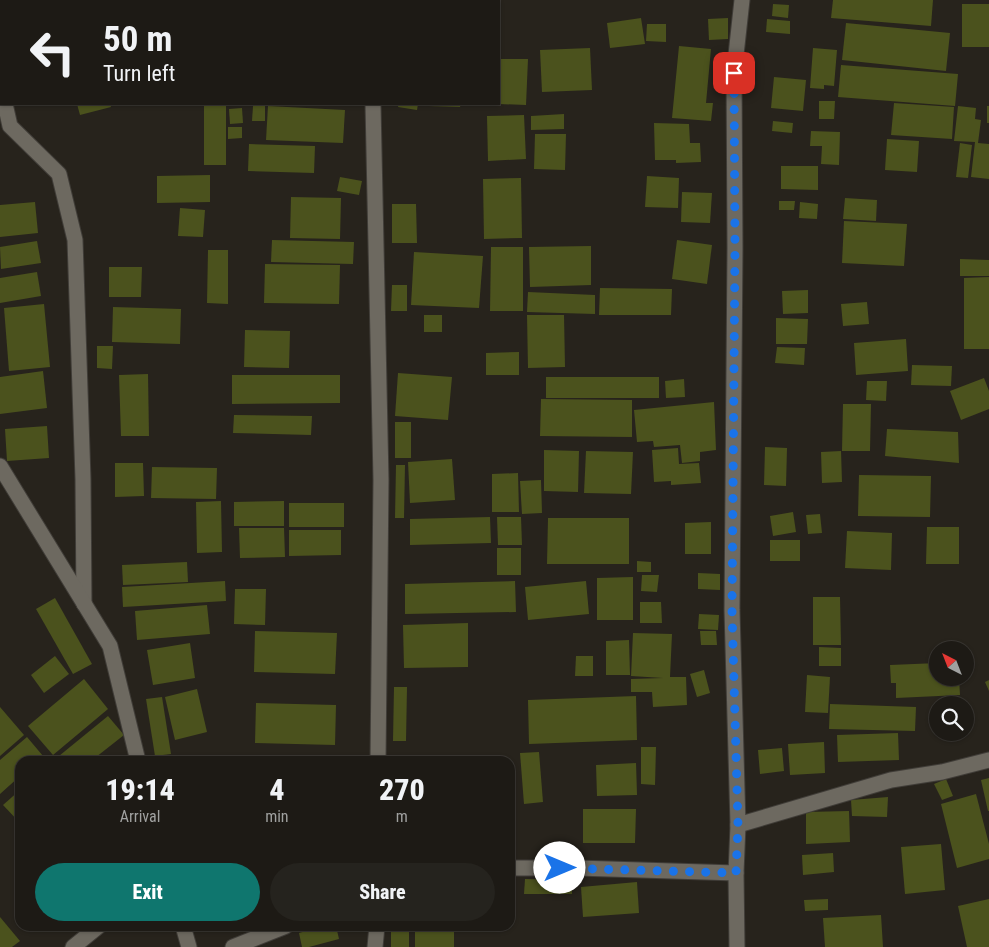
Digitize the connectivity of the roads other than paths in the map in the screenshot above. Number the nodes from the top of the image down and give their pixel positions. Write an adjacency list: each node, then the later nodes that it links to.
1 (742, 0): 9 (street)
2 (4, 105): 5 (street)
3 (373, 105): 7 (street)
4 (0, 466): 5 (street)
5 (84, 604): 6 (street)
6 (137, 756)
7 (378, 756)
8 (989, 760): 9 (street)
9 (738, 825): 11 (street)
10 (515, 868): 11 (street)
11 (736, 873): 20 (street)
12 (93, 931): 16 (street)
13 (184, 931): 17 (street)
14 (273, 931): 18 (street)
15 (377, 931): 19 (street)
16 (73, 947)
17 (189, 947)
18 (233, 947)
19 (375, 947)
20 (737, 947)

